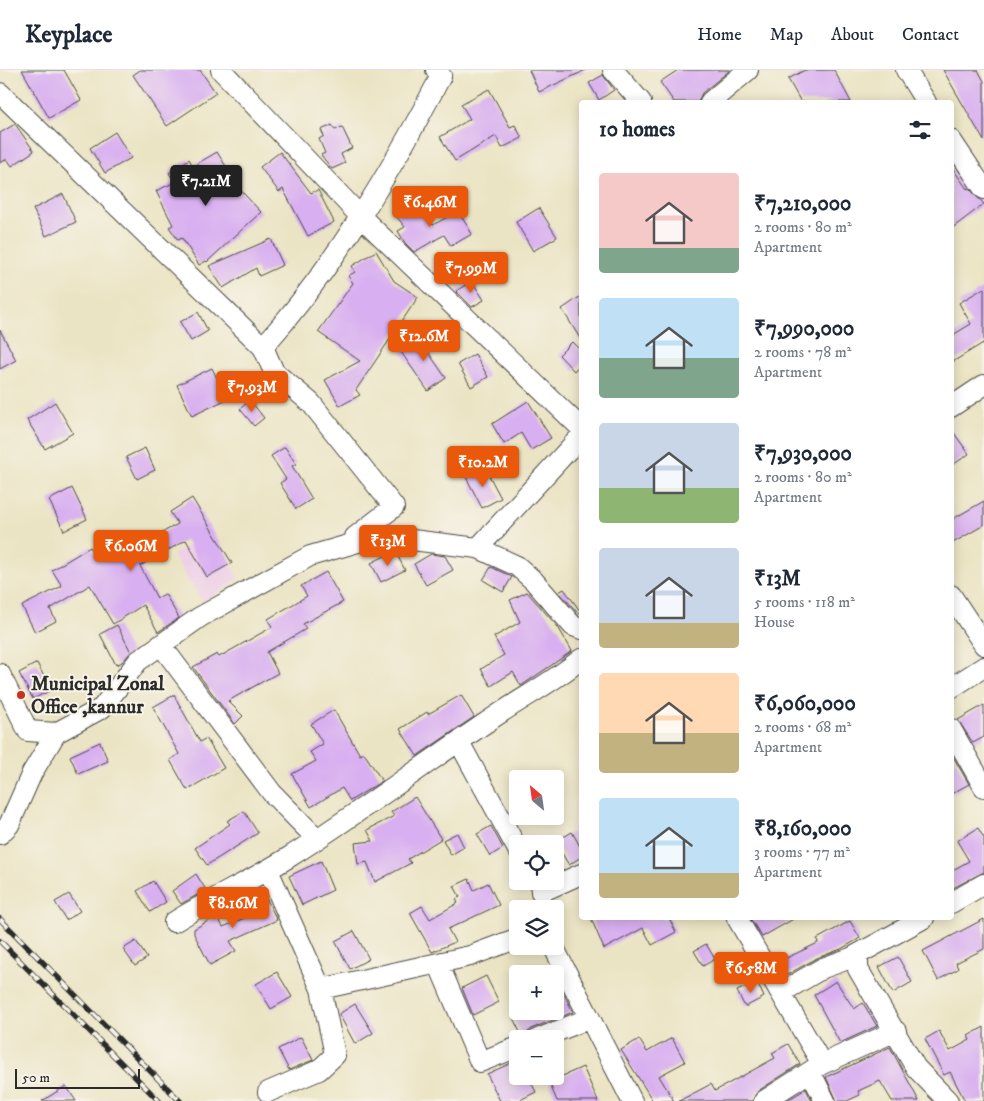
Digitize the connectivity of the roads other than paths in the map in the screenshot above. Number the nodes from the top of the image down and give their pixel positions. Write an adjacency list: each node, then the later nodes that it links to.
1 (221, 70): 12 (street)
2 (436, 70): 12 (street)
3 (613, 70): 7 (street)
4 (748, 70): 8 (street)
5 (908, 71): 9 (street)
6 (0, 93): 13 (street)
7 (639, 100)
8 (712, 100)
9 (925, 100)
10 (954, 144): 11 (street)
11 (984, 189)
12 (360, 216): 13 (street); 16 (street)
13 (263, 347): 18 (street)
14 (984, 385): 15 (street)
15 (954, 405)
16 (579, 426)
17 (579, 438): 19 (street)
18 (339, 547): 19 (street); 23 (street)
19 (478, 548): 21 (street)
20 (954, 599): 22 (street)
21 (579, 628)
22 (984, 644)
23 (161, 645): 28 (street); 34 (street)
24 (579, 661): 30 (street)
25 (984, 667): 27 (street)
26 (0, 674): 28 (street)
27 (954, 686)
28 (56, 733): 32 (street)
29 (954, 734): 31 (street)
30 (459, 742): 33 (street); 34 (street)
31 (984, 787)
32 (0, 834)
33 (510, 835)
34 (317, 839): 35 (street)
35 (268, 870): 42 (street); 47 (street)
36 (579, 875): 38 (street)
37 (984, 884): 39 (street)
38 (539, 894)
39 (954, 900)
40 (738, 920): 48 (street)
41 (920, 920): 45 (street)
42 (174, 922)
43 (509, 941): 46 (street)
44 (558, 955): 49 (street)
45 (851, 958): 48 (street); 51 (street)
46 (438, 963): 47 (street); 52 (street)
47 (322, 989): 54 (street)
48 (782, 992): 53 (street)
49 (590, 1018): 50 (street); 55 (street)
50 (560, 1030)
51 (896, 1031): 53 (street); 58 (street)
52 (509, 1051)
53 (816, 1068): 56 (street); 57 (street)
54 (268, 1092)
55 (632, 1101)
56 (764, 1101)
57 (825, 1101)
58 (948, 1101)

